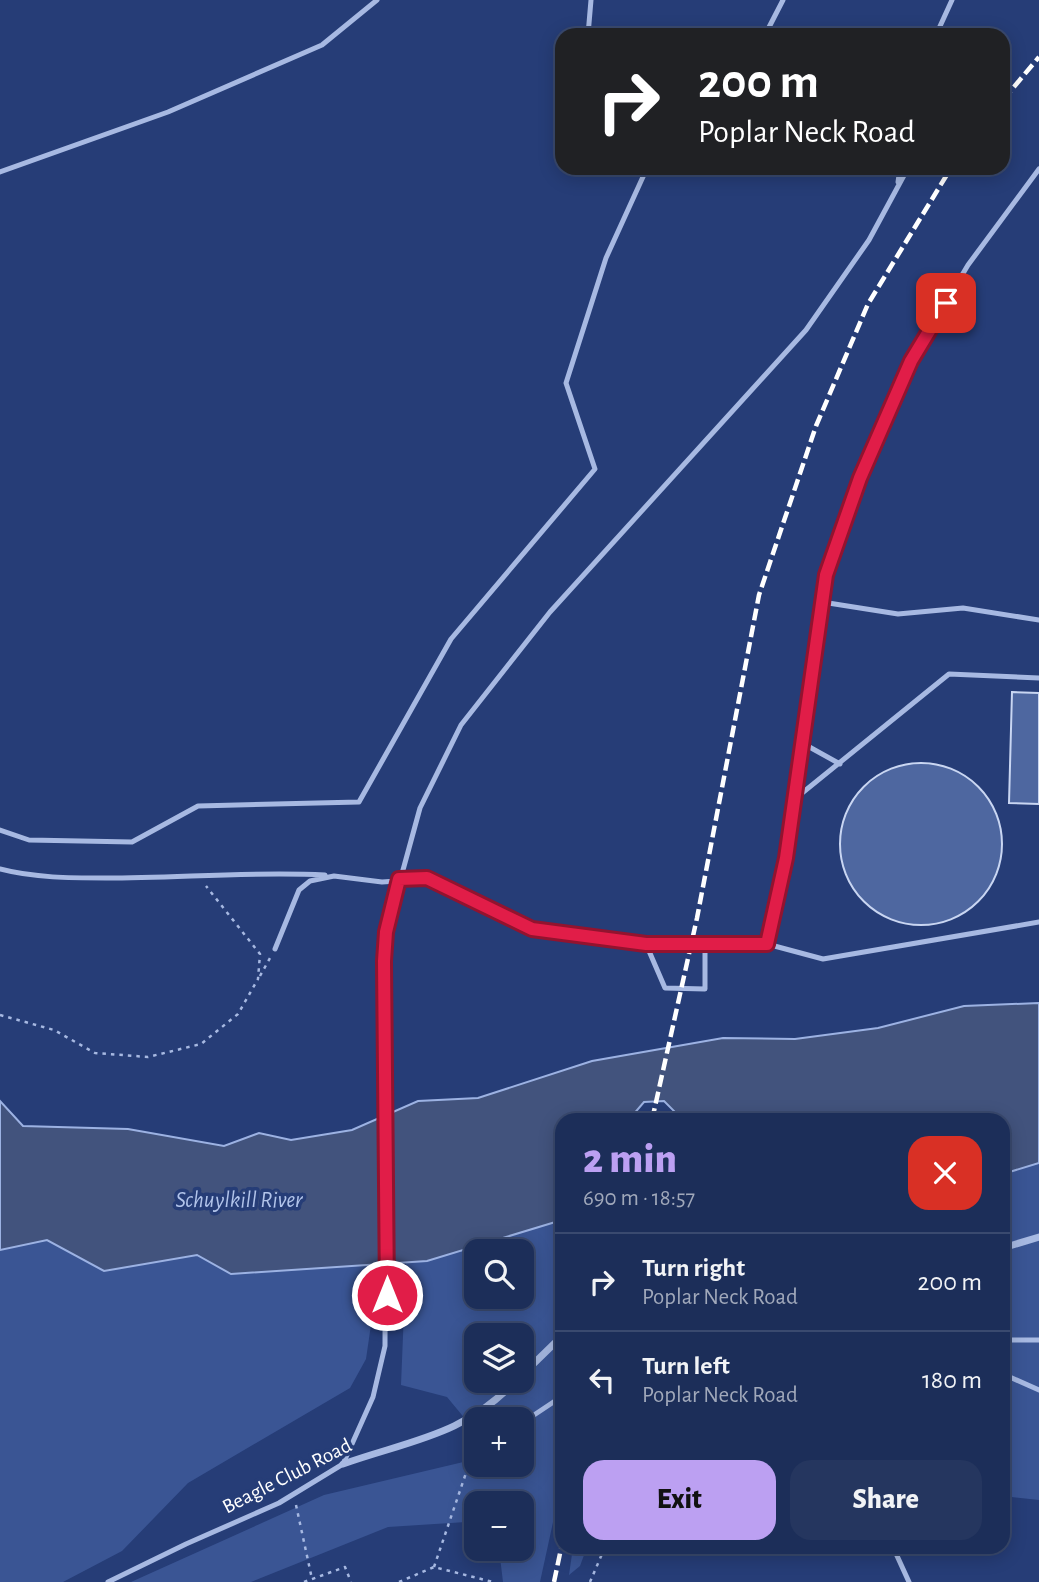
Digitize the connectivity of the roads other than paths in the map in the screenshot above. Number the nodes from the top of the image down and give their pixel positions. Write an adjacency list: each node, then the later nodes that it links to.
1 (591, 0): 5 (lane)
2 (783, 0): 6 (lane)
3 (952, 0): 7 (lane)
4 (376, 1): 9 (lane)
5 (589, 28)
6 (769, 28)
7 (939, 28)
8 (1039, 169): 14 (lane)
9 (0, 172)
10 (644, 175): 20 (lane)
11 (900, 175): 13 (lane)
12 (904, 175): 13 (lane)
13 (897, 188): 23 (lane)
14 (822, 602): 15 (lane); 17 (lane)
15 (1039, 620)
16 (1039, 678): 18 (lane)
17 (804, 744): 18 (lane); 19 (lane)
18 (840, 764): 19 (lane)
19 (796, 798): 27 (lane)
20 (0, 830)
21 (0, 869): 22 (lane)
22 (334, 876): 23 (lane); 28 (lane)
23 (399, 879): 25 (lane); 42 (lane)
24 (1039, 922): 27 (lane)
25 (646, 944): 26 (lane); 26 (lane)
26 (705, 944): 27 (lane)
27 (767, 944)
28 (275, 948)
29 (1039, 1237): 30 (street)
30 (1010, 1246)
31 (1010, 1340): 32 (lane)
32 (1039, 1340)
33 (555, 1343): 34 (street)
34 (534, 1363)
35 (1010, 1377): 36 (lane)
36 (1039, 1390)
37 (503, 1393): 39 (street, Beagle Club Road)
38 (555, 1401): 40 (lane)
39 (485, 1407)
40 (534, 1415)
41 (464, 1423): 42 (street, Beagle Club Road)
42 (343, 1464): 44 (lane, Beagle Club Road)
43 (896, 1554): 45 (lane)
44 (108, 1582)
45 (909, 1582)

